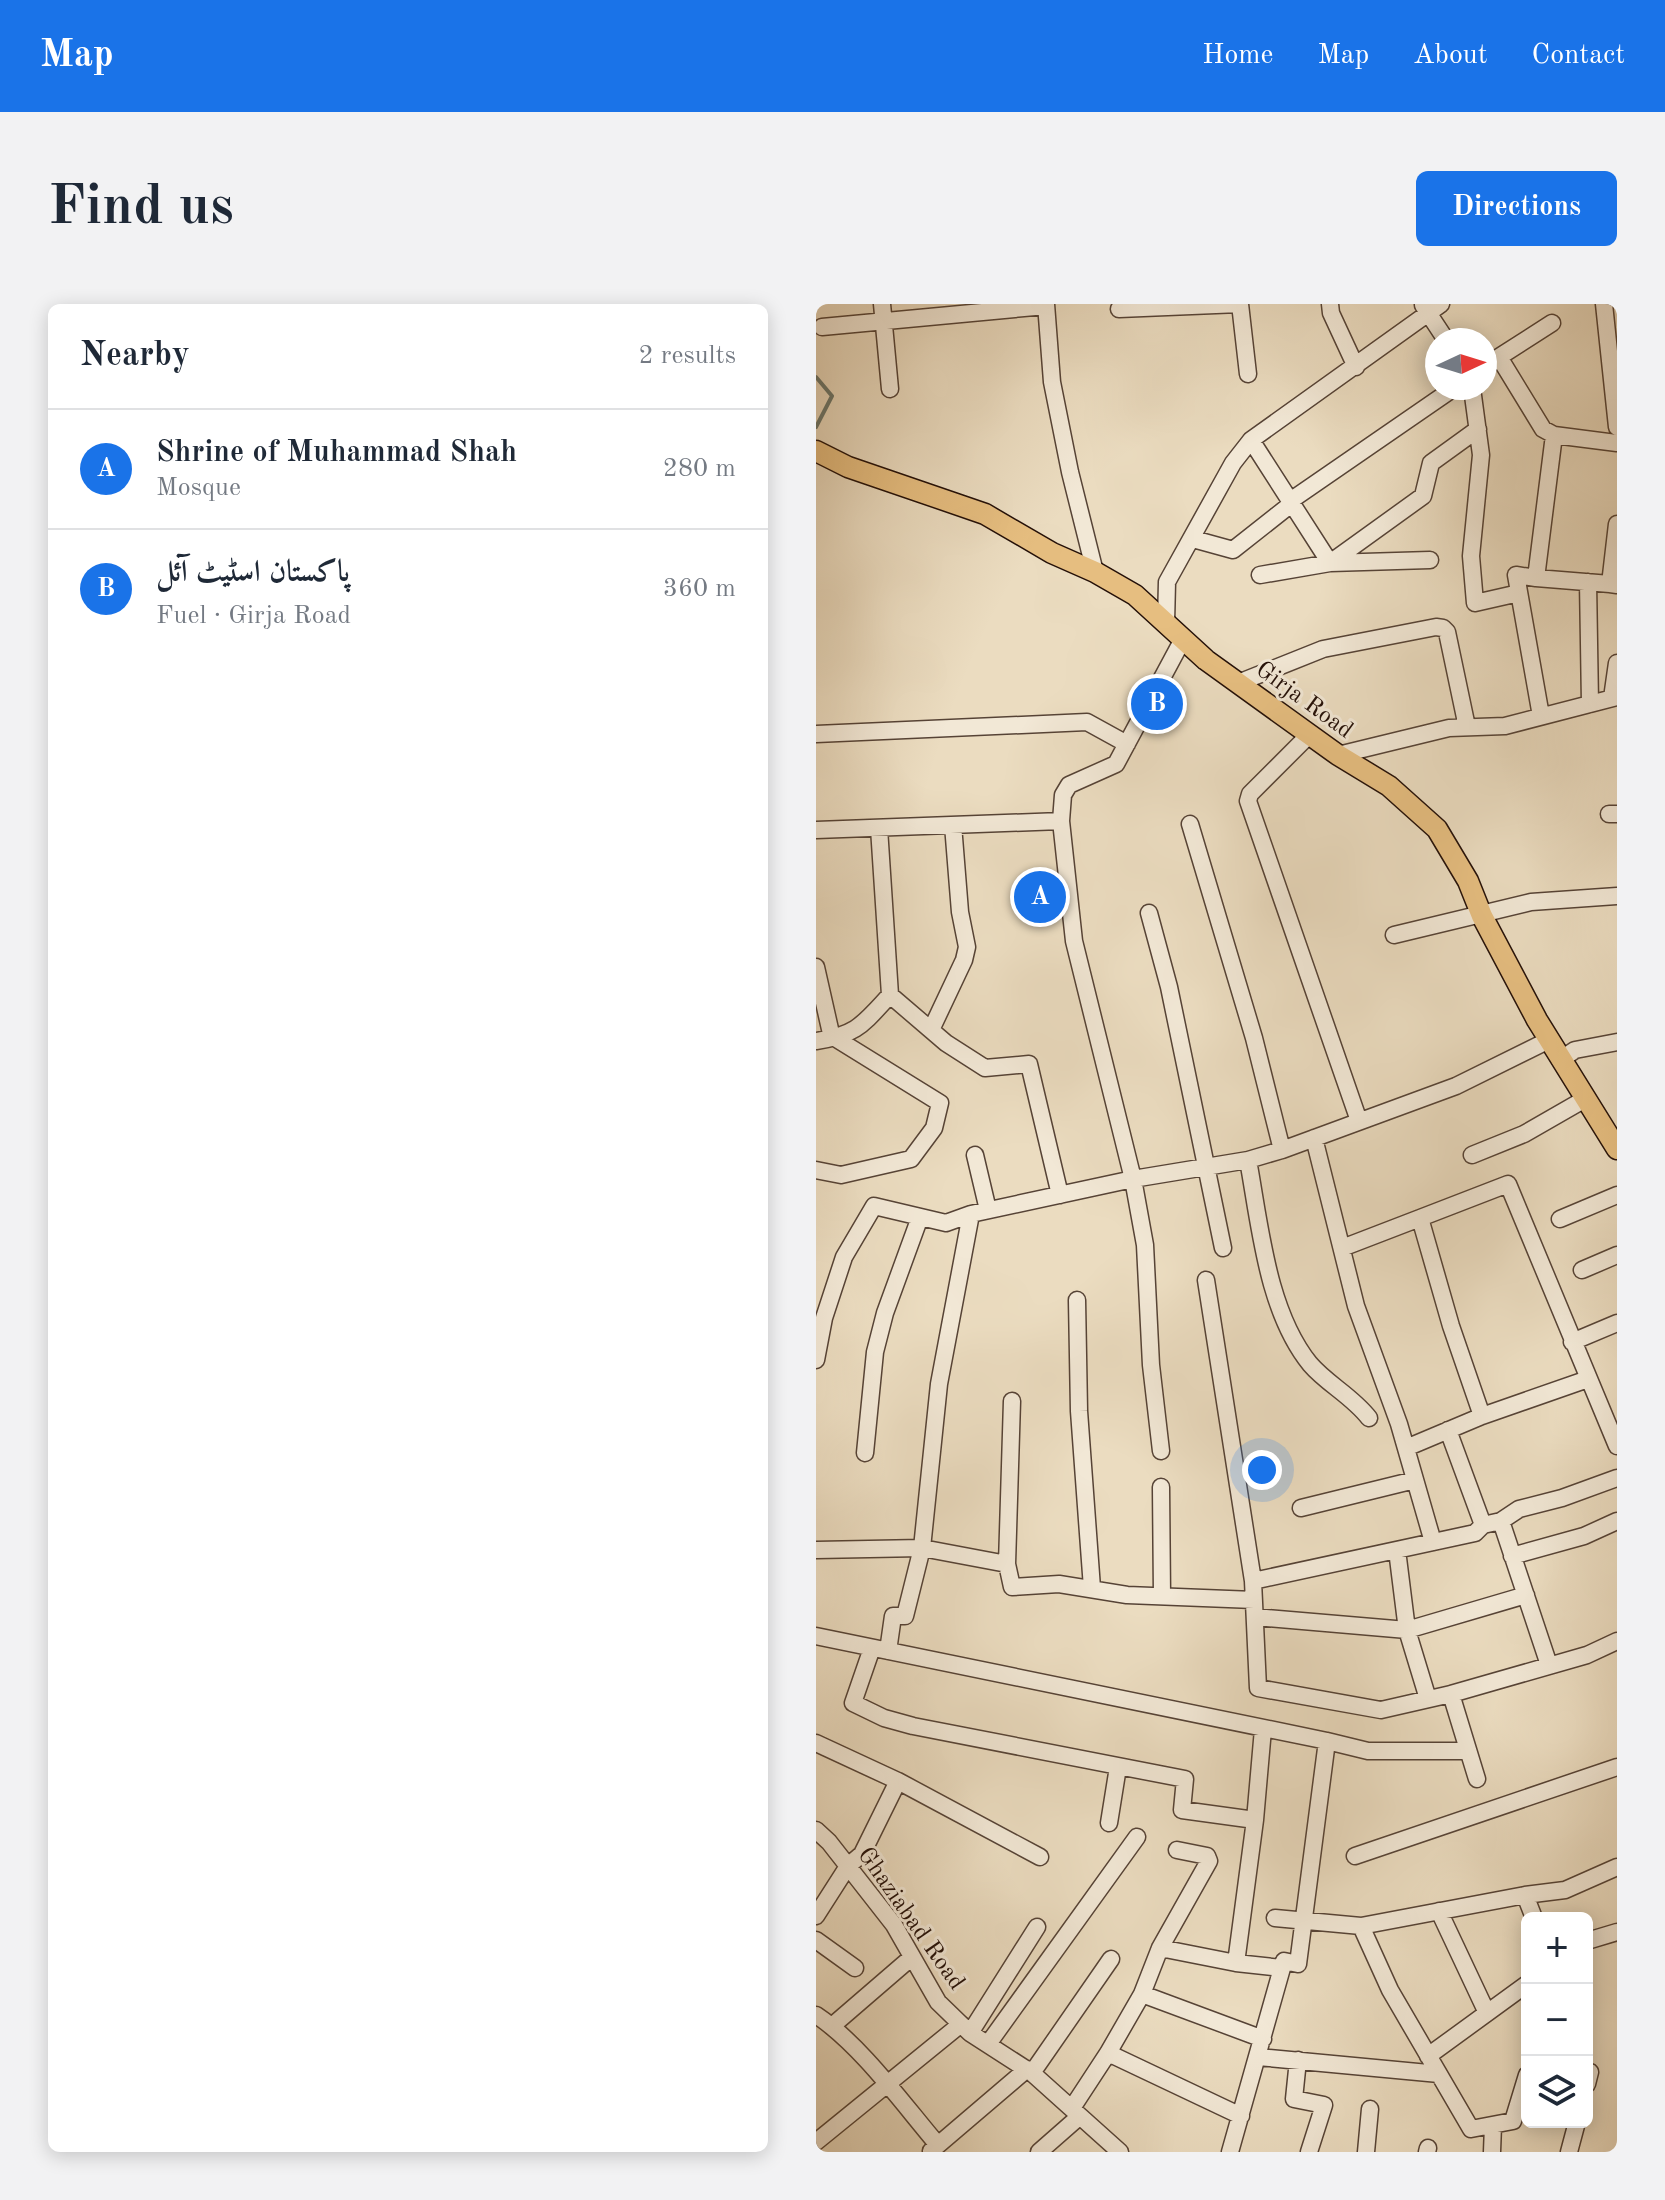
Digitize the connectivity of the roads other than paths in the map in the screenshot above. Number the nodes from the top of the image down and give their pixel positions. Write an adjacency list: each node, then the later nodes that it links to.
1 (882, 304): 8 (street)
2 (1240, 304): 7 (street); 14 (street)
3 (1330, 304): 13 (street)
4 (1604, 304): 18 (street)
5 (1046, 305): 8 (street); 29 (street)
6 (1431, 307): 11 (street); 13 (street)
7 (1119, 309)
8 (884, 322): 10 (street); 15 (street)
9 (1552, 323): 12 (street)
10 (822, 327)
11 (1441, 328)
12 (1499, 357): 20 (street)
13 (1356, 367): 21 (street)
14 (1248, 374)
15 (890, 389)
16 (1437, 400): 24 (street)
17 (1474, 400): 19 (street)
18 (1617, 427)
19 (1478, 429): 28 (street); 34 (street)
20 (1554, 435): 22 (street); 31 (street)
21 (1251, 440): 24 (street); 26 (street)
22 (1617, 443)
23 (816, 451): 29 (main road, Girja Road)
24 (1290, 501): 26 (street); 28 (street)
25 (1617, 524): 33 (street)
26 (1193, 539): 35 (street)
27 (1430, 560): 28 (street)
28 (1330, 563): 30 (street)
29 (1095, 572): 35 (main road, Girja Road)
30 (1260, 575)
31 (1536, 578): 32 (street); 34 (street)
32 (1588, 582): 33 (street); 40 (street)
33 (1614, 584)
34 (1519, 593): 41 (street)
35 (1166, 623): 36 (main road, Girja Road)
36 (1183, 639): 38 (main road, Girja Road); 45 (street)
37 (1617, 663): 39 (street)
38 (1238, 683): 42 (street); 44 (main road, Girja Road)
39 (1614, 697): 40 (street)
40 (1590, 704): 41 (street)
41 (1541, 716): 42 (street)
42 (1467, 727): 46 (street)
43 (816, 734): 45 (street)
44 (1309, 735): 46 (main road, Girja Road); 64 (street)
45 (1127, 744): 47 (street)
46 (1338, 755): 54 (main road, Girja Road)
47 (1061, 821): 49 (street); 73 (street)
48 (1190, 824): 67 (street)
49 (953, 825): 50 (street); 58 (street)
50 (879, 828): 51 (street); 57 (street)
51 (816, 830)
52 (1617, 896): 54 (street)
53 (1149, 913): 71 (street)
54 (1482, 916): 55 (street); 60 (main road, Girja Road)
55 (1394, 935)
56 (816, 967): 59 (street)
57 (890, 995): 58 (street); 59 (street)
58 (931, 1030): 74 (street)
59 (828, 1039): 72 (street)
60 (1549, 1040): 62 (main road, Girja Road); 64 (street)
61 (1617, 1042): 62 (street)
62 (1560, 1060): 63 (main road, Girja Road)
63 (1585, 1099): 66 (main road, Girja Road); 69 (street)
64 (1359, 1121): 65 (street)
65 (1314, 1138): 67 (street); 82 (street)
66 (1617, 1149)
67 (1282, 1150): 70 (street)
68 (975, 1155): 76 (street)
69 (1472, 1155)
70 (1248, 1160): 71 (street); 93 (street)
71 (1208, 1168): 73 (street); 81 (street)
72 (816, 1170)
73 (1133, 1179): 74 (street); 97 (street)
74 (1060, 1195): 76 (street)
75 (1617, 1195): 80 (street)
76 (988, 1210): 77 (street)
77 (971, 1214): 78 (street); 107 (street)
78 (920, 1217): 89 (street); 98 (street)
79 (1420, 1218): 82 (street); 88 (street); 92 (street)
80 (1560, 1219)
81 (1223, 1248)
82 (1342, 1248): 96 (street)
83 (1617, 1255): 84 (street)
84 (1582, 1270)
85 (1206, 1280): 112 (street)
86 (1077, 1300): 113 (street)
87 (1617, 1323): 88 (street)
88 (1572, 1342): 90 (street)
89 (816, 1360)
90 (1588, 1379): 92 (street); 95 (street)
91 (1012, 1401): 111 (street)
92 (1482, 1416): 94 (street)
93 (1369, 1418)
94 (1448, 1430): 96 (street); 105 (street)
95 (1617, 1446)
96 (1406, 1448): 100 (street)
97 (1161, 1451)
98 (865, 1453)
99 (1617, 1478): 103 (street)
100 (1415, 1480): 102 (street); 106 (street)
101 (1161, 1487): 115 (street)
102 (1301, 1508)
103 (1501, 1521): 105 (street); 110 (street)
104 (1617, 1521): 110 (street)
105 (1483, 1525): 106 (street)
106 (1433, 1542): 109 (street)
107 (922, 1548): 108 (street); 111 (street); 120 (street)
108 (816, 1550)
109 (1397, 1550): 112 (street); 117 (street)
110 (1512, 1556): 114 (street)
111 (1007, 1564): 113 (street)
112 (1253, 1581): 116 (street)
113 (1092, 1588): 115 (street)
114 (1526, 1595): 117 (street); 121 (street)
115 (1162, 1596): 116 (street)
116 (1254, 1608): 117 (street); 123 (street)
117 (1407, 1630): 123 (street)
118 (816, 1636): 120 (street)
119 (1617, 1641): 121 (street)
120 (880, 1650): 124 (street); 128 (street)
121 (1549, 1665): 122 (street)
122 (1451, 1694): 123 (street); 127 (street)
123 (1428, 1699)
124 (1263, 1729): 125 (street); 132 (street)
125 (1327, 1741): 127 (street); 146 (street)
126 (816, 1743): 131 (street)
127 (1468, 1751): 130 (street)
128 (1118, 1767): 132 (street); 133 (street)
129 (1617, 1767): 137 (street)
130 (1477, 1779)
131 (898, 1781): 138 (street); 139 (street)
132 (1255, 1820): 155 (street)
133 (1109, 1823)
134 (816, 1830): 139 (street, Ghaziabad Road)
135 (1137, 1837): 165 (street)
136 (1177, 1850): 152 (street)
137 (1355, 1856)
138 (1040, 1857)
139 (848, 1866): 144 (street); 153 (street, Ghaziabad Road)
140 (1617, 1867): 141 (street)
141 (1525, 1895): 142 (street); 143 (street)
142 (1439, 1911): 147 (street); 160 (street)
143 (1532, 1912)
144 (816, 1916)
145 (1275, 1918): 146 (street)
146 (1304, 1922): 147 (street); 157 (street)
147 (1361, 1926): 167 (street)
148 (1037, 1927): 163 (street)
149 (1617, 1932): 150 (street)
150 (1593, 1939)
151 (816, 1940): 156 (street)
152 (1160, 1948): 155 (street); 159 (street)
153 (912, 1957): 162 (street); 163 (street, Ghaziabad Road)
154 (1111, 1959): 170 (street)
155 (1236, 1963): 157 (street)
156 (855, 1968)
157 (1282, 1968): 164 (street)
158 (1521, 1988): 160 (street)
159 (1142, 1994): 164 (street); 166 (street)
160 (1487, 2013): 167 (street)
161 (816, 2015): 162 (street)
162 (832, 2026): 172 (street)
163 (965, 2028): 165 (street, Ghaziabad Road); 172 (street)
164 (1263, 2039): 168 (street)
165 (988, 2044): 170 (street, Ghaziabad Road)
166 (1108, 2053): 175 (street); 176 (street)
167 (1428, 2056): 171 (street)
168 (1258, 2057): 169 (street); 176 (street)
169 (1298, 2060): 171 (street); 184 (street)
170 (1030, 2071): 175 (street, Ghaziabad Road); 180 (street)
171 (1439, 2074): 177 (street)
172 (887, 2084): 179 (street); 180 (street)
173 (1521, 2095): 177 (street)
174 (1370, 2109): 185 (street)
175 (1076, 2112): 181 (street, Ghaziabad Road); 182 (street)
176 (1241, 2116): 183 (street)
177 (1493, 2125): 186 (street)
178 (1575, 2128): 187 (street)
179 (819, 2132)
180 (934, 2149)
181 (1113, 2150)
182 (1039, 2152)
183 (1230, 2152)
184 (1309, 2152)
185 (1366, 2152)
186 (1492, 2152)
187 (1569, 2152)

